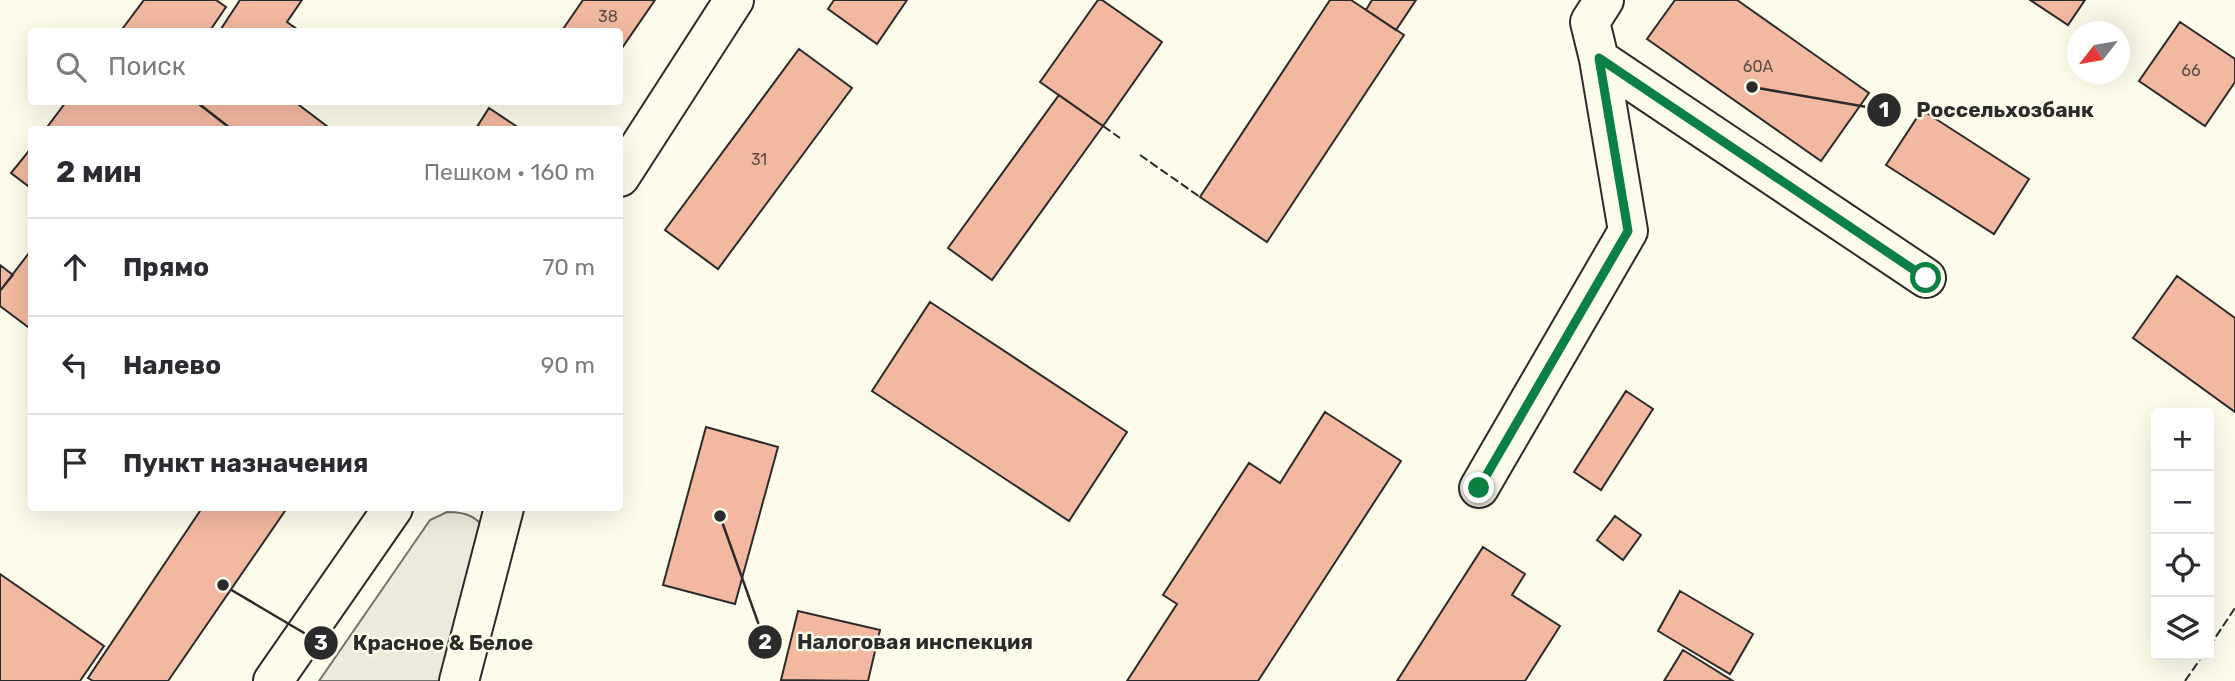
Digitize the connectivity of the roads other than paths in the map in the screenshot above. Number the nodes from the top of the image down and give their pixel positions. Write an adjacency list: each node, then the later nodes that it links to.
1 (734, 0): 4 (street)
2 (1604, 0): 3 (street)
3 (1599, 58): 5 (street); 6 (street)
4 (623, 172)
5 (1926, 278)
6 (1479, 488)
7 (391, 511): 9 (street)
8 (504, 511): 10 (street)
9 (273, 681)
10 (459, 681)

